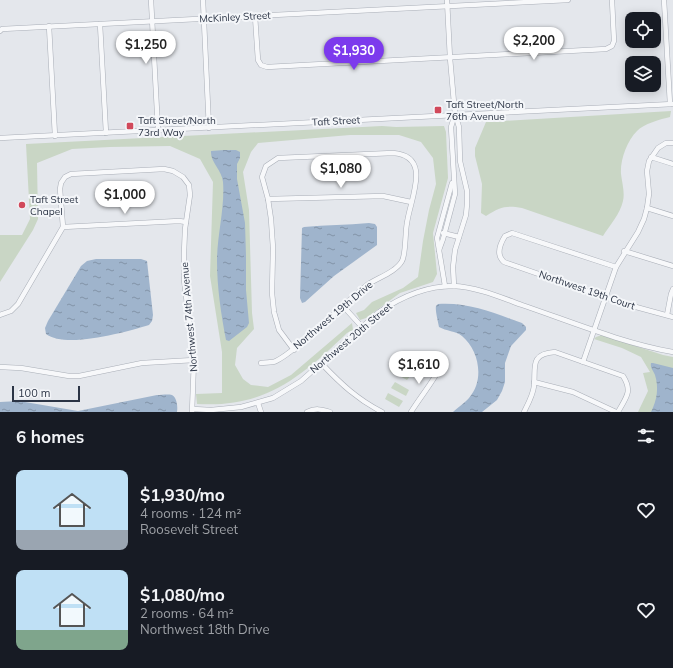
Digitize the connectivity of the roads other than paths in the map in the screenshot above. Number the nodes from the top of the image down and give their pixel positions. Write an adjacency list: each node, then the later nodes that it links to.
1 (151, 0): 10 (street)
2 (203, 0): 9 (street)
3 (447, 0): 7 (street)
4 (568, 0): 7 (street, McKinley Street)
5 (612, 0): 14 (street)
6 (664, 0): 15 (street)
7 (447, 7): 8 (street, McKinley Street); 14 (street)
8 (255, 16): 9 (street, McKinley Street); 14 (street)
9 (204, 18): 10 (street, McKinley Street); 17 (street)
10 (152, 21): 11 (street, McKinley Street); 18 (street)
11 (100, 24): 12 (street, McKinley Street); 19 (street)
12 (49, 26): 13 (street, McKinley Street); 20 (street)
13 (0, 31)
14 (450, 58): 16 (street)
15 (671, 104): 16 (street, Taft Street)
16 (455, 114): 17 (street, Taft Street); 25 (street); 34 (street)
17 (209, 128): 18 (street, Taft Street)
18 (158, 130): 19 (street, Taft Street)
19 (106, 133): 20 (street, Taft Street)
20 (55, 136): 21 (street, Taft Street)
21 (0, 138)
22 (673, 143): 23 (street)
23 (651, 157): 24 (street); 28 (street)
24 (673, 164)
25 (453, 180): 32 (street); 33 (street)
26 (268, 200): 27 (street); 27 (street); 49 (street)
27 (411, 202): 43 (street, Northwest 19th Drive)
28 (648, 208): 29 (street); 36 (street)
29 (673, 216)
30 (186, 222): 31 (street); 31 (street, Northwest 74th Avenue); 51 (street, Northwest 74th Avenue)
31 (63, 227): 44 (street)
32 (439, 232): 33 (street); 35 (street)
33 (445, 233): 34 (street); 35 (street)
34 (459, 237): 40 (street)
35 (439, 250): 39 (street)
36 (624, 252): 37 (street); 38 (street)
37 (673, 266)
38 (616, 267): 42 (street); 42 (street, Northwest 19th Court)
39 (445, 286): 40 (street, Northwest 20th Street); 47 (street, Northwest 20th Street)
40 (454, 286): 48 (street, Northwest 20th Street)
41 (673, 289): 45 (street)
42 (605, 297): 45 (street, Northwest 19th Court); 48 (street)
43 (343, 306): 47 (street); 49 (street, Northwest 19th Drive)
44 (0, 315)
45 (667, 315): 46 (street, Northwest 19th Court)
46 (673, 317)
47 (362, 327): 54 (street, Northwest 20th Street)
48 (593, 329): 50 (street, Northwest 20th Street); 52 (street)
49 (294, 350): 53 (street, Northwest 19th Drive)
50 (673, 352)
51 (194, 360): 56 (street); 59 (street, Northwest 74th Avenue)
52 (583, 362): 57 (street); 66 (street)
53 (261, 363)
54 (322, 364): 58 (street, Northwest 20th Street); 63 (street)
55 (441, 366): 64 (street)
56 (0, 367)
57 (534, 382): 65 (street); 66 (street)
58 (258, 403): 59 (street, Northwest 20th Street); 60 (street)
59 (192, 410)
60 (261, 412)
61 (307, 412): 62 (street)
62 (330, 412)
63 (382, 412)
64 (412, 412)
65 (524, 412)
66 (617, 412)

